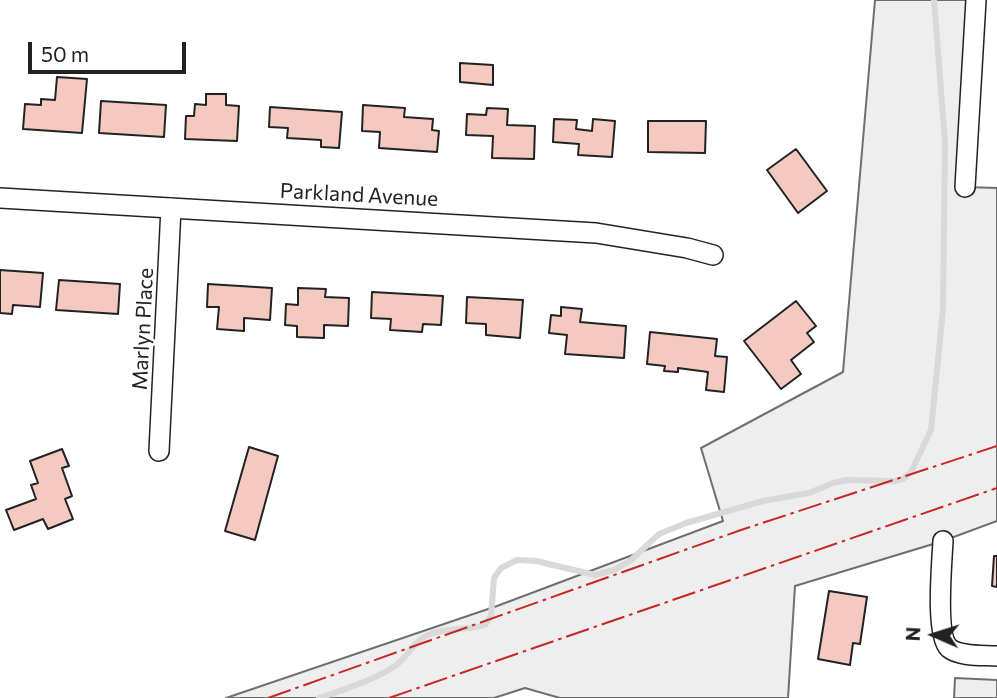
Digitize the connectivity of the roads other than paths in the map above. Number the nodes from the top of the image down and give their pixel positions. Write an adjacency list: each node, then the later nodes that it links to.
1 (976, 0): 2 (street)
2 (965, 187)
3 (0, 198): 4 (street, Parkland Avenue)
4 (172, 208): 5 (street, Parkland Avenue); 6 (street, Marlyn Place)
5 (713, 255)
6 (159, 451)
7 (943, 541): 8 (street)
8 (997, 656)

